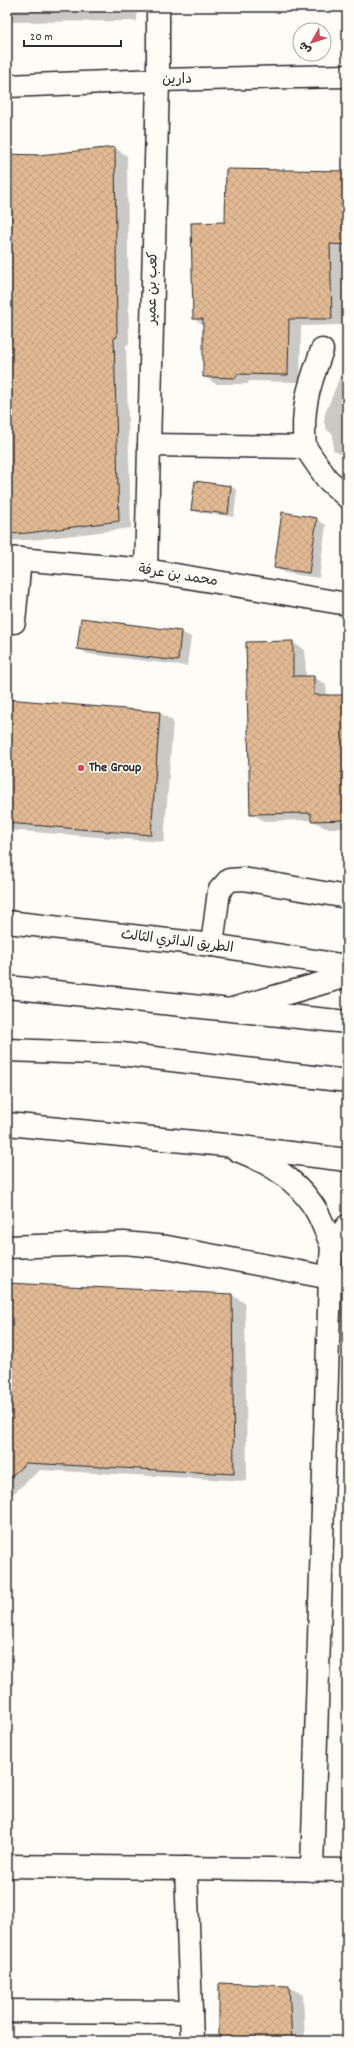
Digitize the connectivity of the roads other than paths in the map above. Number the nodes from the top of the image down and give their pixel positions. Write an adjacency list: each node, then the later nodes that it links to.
1 (158, 7): 3 (main road, كعب بن عمير)
2 (347, 76): 3 (main road, دارين)
3 (158, 80): 4 (main road, دارين); 6 (main road, كعب بن عمير)
4 (7, 86)
5 (322, 350): 7 (main road)
6 (149, 445): 7 (main road); 10 (main road, كعب بن عمير)
7 (305, 447): 8 (main road)
8 (347, 497)
9 (13, 558): 10 (main road, محمد بن عرفة); 12 (main road)
10 (146, 570): 11 (main road, محمد بن عرفة)
11 (347, 604)
12 (14, 622)
13 (347, 897): 15 (main road)
14 (7, 922): 15 (main road, الطريق الدائري الثالث)
15 (212, 945): 16 (main road, الطريق الدائري الثالث)
16 (347, 966)
17 (347, 976): 19 (main road)
18 (7, 987): 19 (main road)
19 (232, 1009): 20 (main road)
20 (347, 1022)
21 (7, 1050): 22 (main road)
22 (347, 1081)
23 (7, 1124): 24 (main road)
24 (224, 1145): 25 (main road); 28 (main road)
25 (347, 1160)
26 (347, 1226): 28 (main road)
27 (7, 1247): 29 (main road)
28 (337, 1252): 29 (main road)
29 (338, 1279): 32 (main road)
30 (7, 1866): 31 (main road)
31 (186, 1868): 32 (main road); 35 (main road)
32 (312, 1870): 33 (main road)
33 (347, 1870)
34 (7, 2010): 35 (main road)
35 (191, 2012): 36 (main road)
36 (192, 2041)

